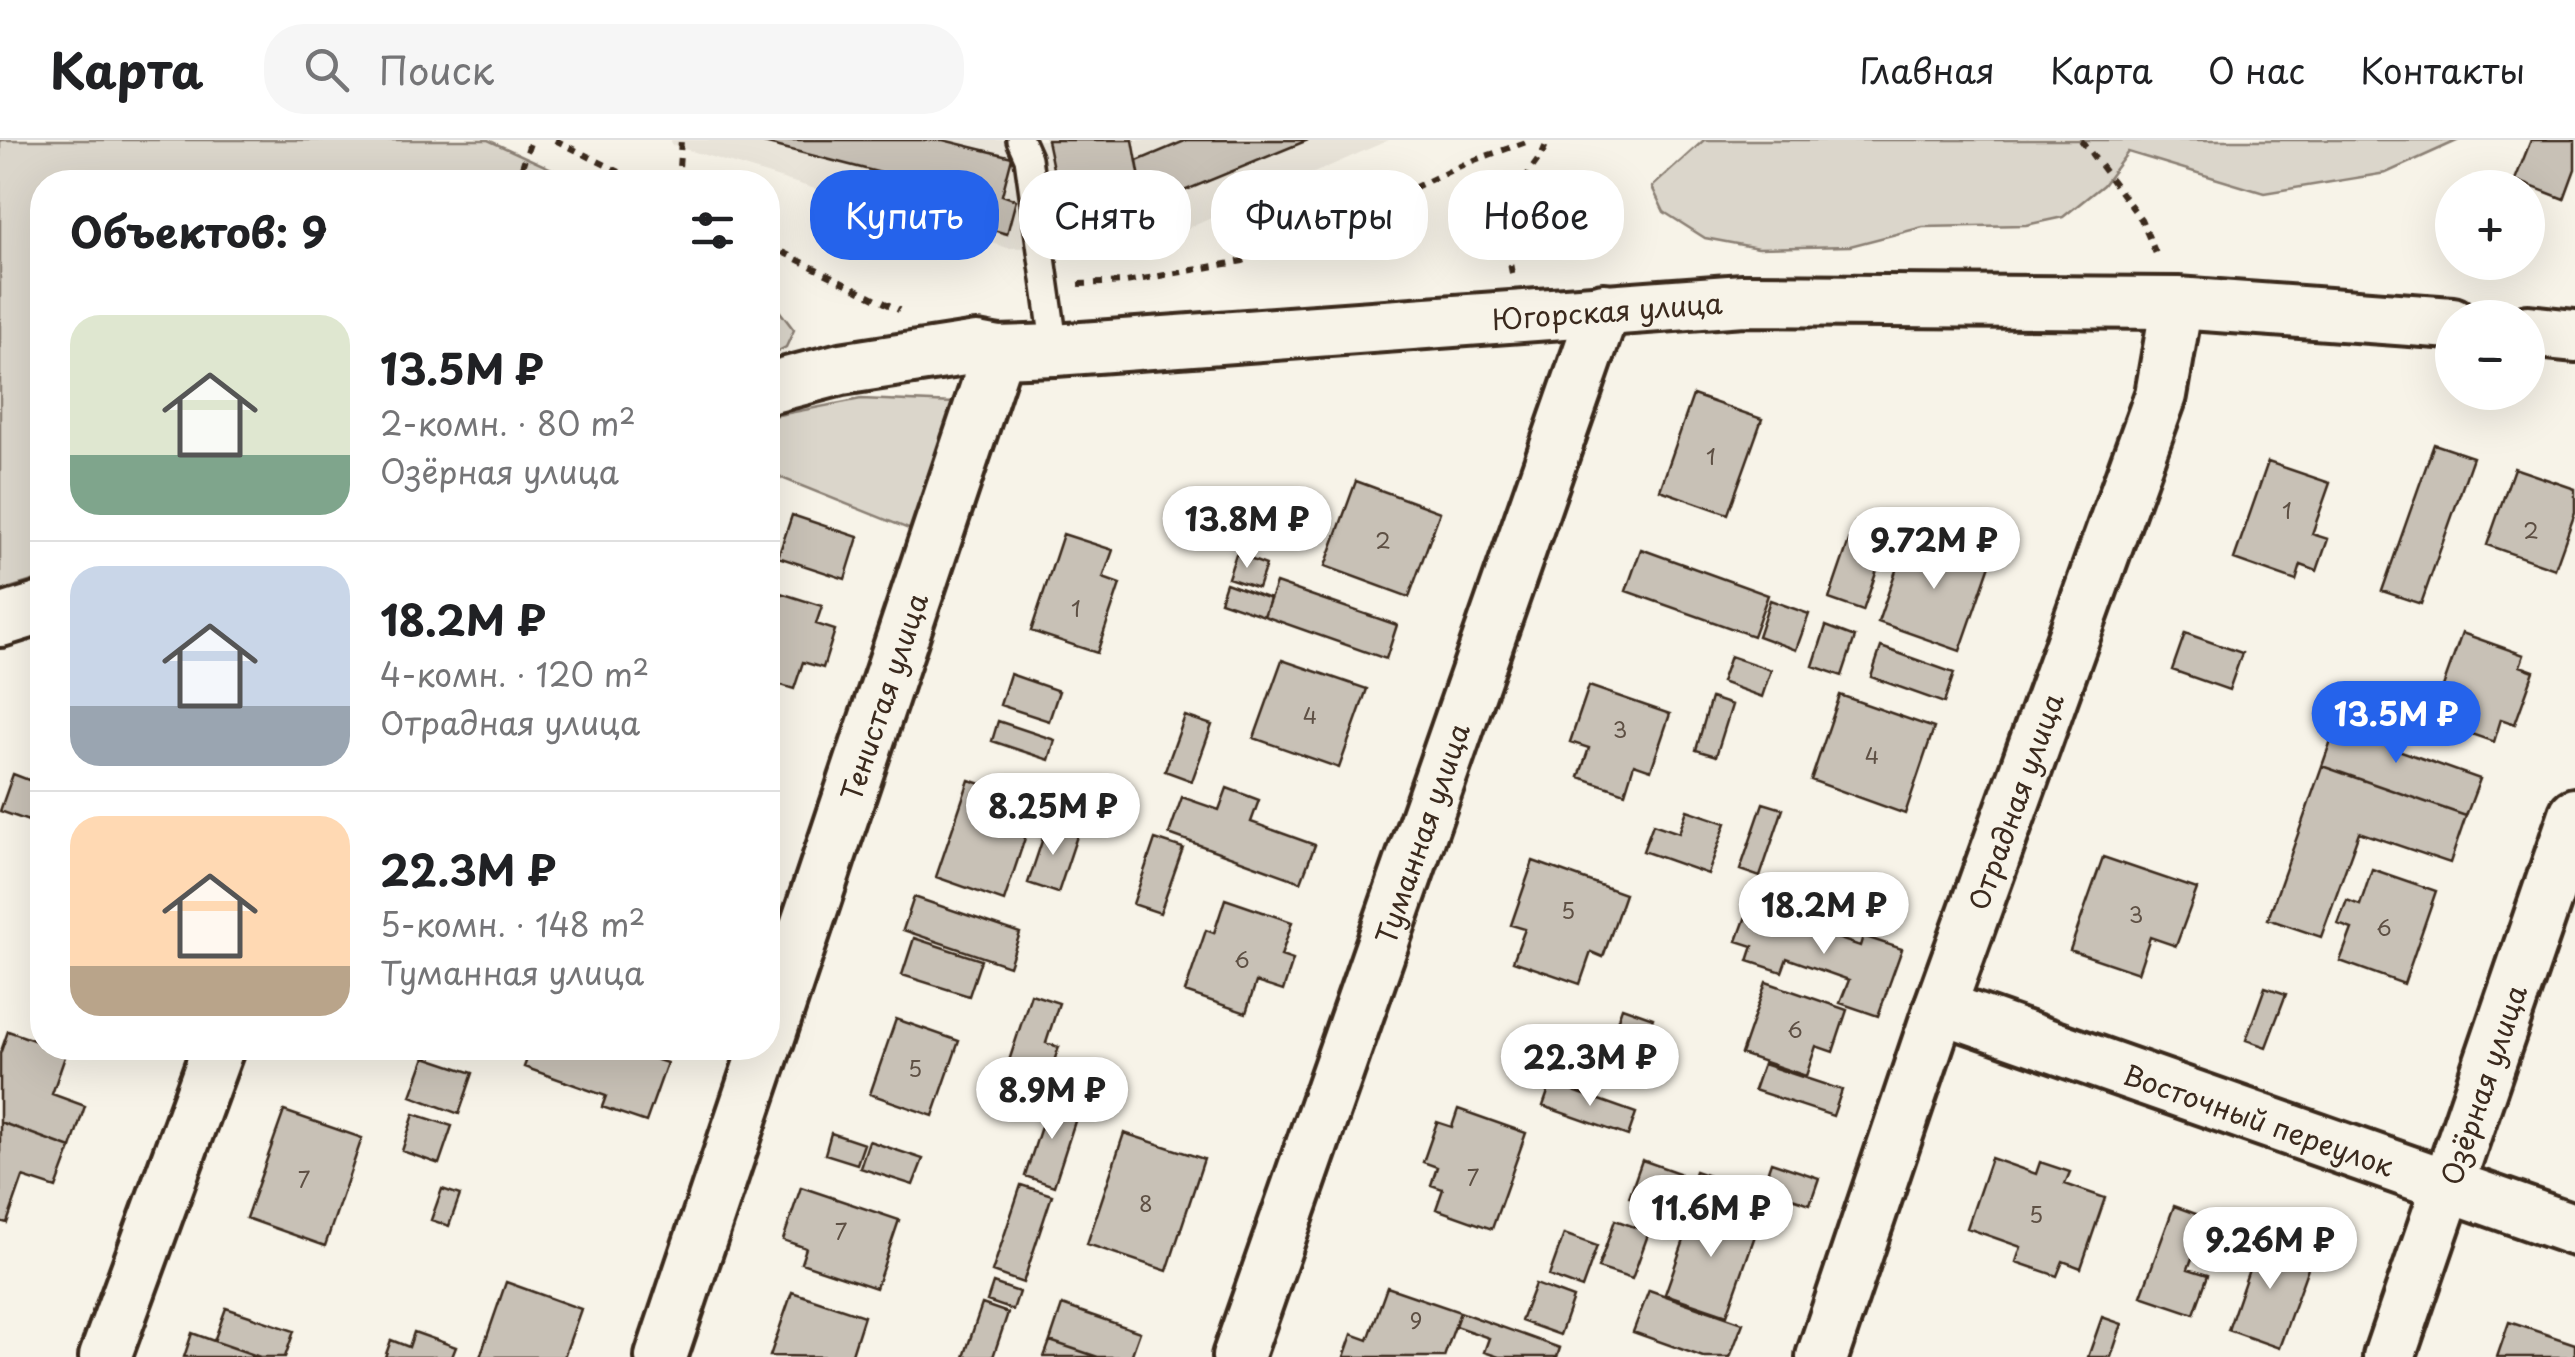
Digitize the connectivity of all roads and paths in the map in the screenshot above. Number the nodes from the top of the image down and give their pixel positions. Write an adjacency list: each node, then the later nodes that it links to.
1 (531, 140): 8 (path)
2 (555, 140): 9 (path)
3 (680, 140): 10 (path)
4 (1020, 140): 12 (lane)
5 (1532, 140): 12 (path)
6 (1548, 140): 16 (path)
7 (2082, 140): 13 (path)
8 (522, 170)
9 (616, 170)
10 (679, 170)
11 (780, 252): 15 (path)
12 (1048, 286): 20 (lane)
13 (2177, 303): 14 (street, Югорская улица); 17 (street, Югорская улица); 27 (street, Отрадная улица)
14 (1604, 309): 16 (street, Югорская улица); 34 (street, Туманная улица)
15 (907, 314)
16 (1546, 316): 20 (street, Югорская улица)
17 (2435, 322)
18 (2545, 333): 19 (street)
19 (2575, 336)
20 (1055, 350): 21 (street, Югорская улица)
21 (998, 352): 22 (street, Югорская улица); 26 (street, Тенистая улица)
22 (780, 385)
23 (30, 612): 24 (street)
24 (0, 621)
25 (2575, 814): 30 (street, Озёрная улица)
26 (780, 1004)
27 (1940, 1007): 30 (street, Восточный переулок); 35 (street, Отрадная улица)
28 (214, 1060): 32 (street)
29 (761, 1060): 33 (street)
30 (2446, 1187): 31 (street, Восточный переулок); 36 (street, Озёрная улица)
31 (2575, 1230)
32 (105, 1357)
33 (661, 1357)
34 (1238, 1357)
35 (1822, 1357)
36 (2388, 1357)

